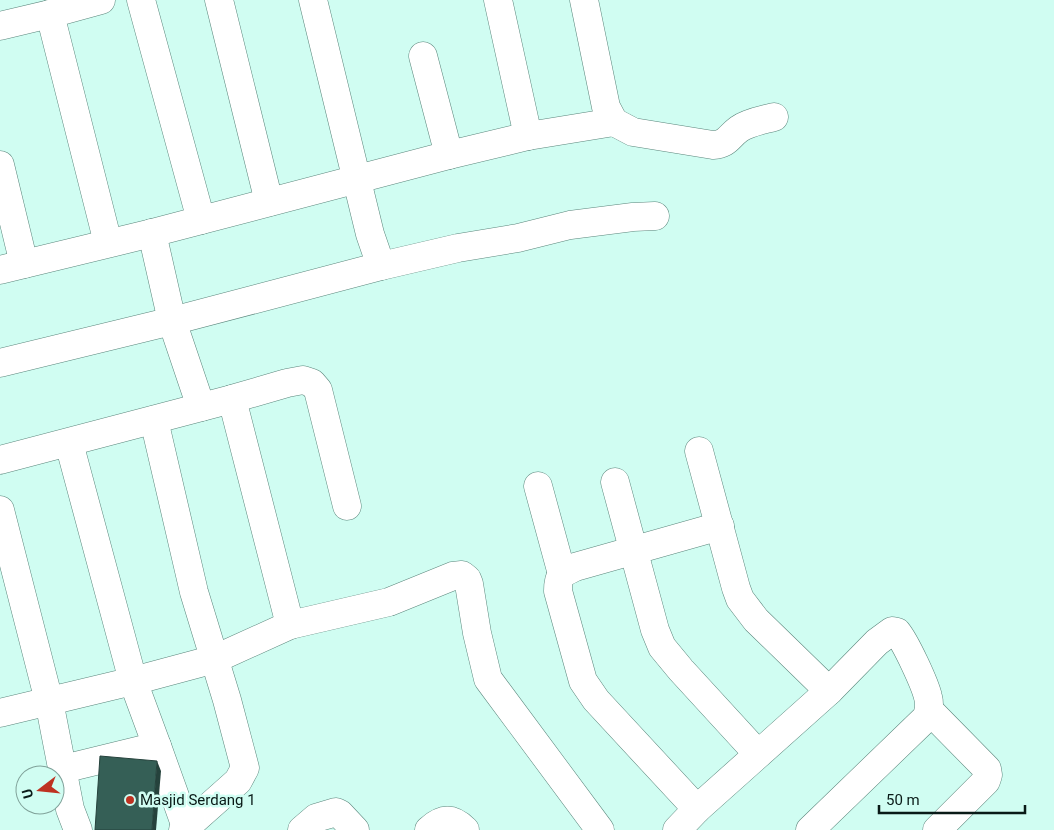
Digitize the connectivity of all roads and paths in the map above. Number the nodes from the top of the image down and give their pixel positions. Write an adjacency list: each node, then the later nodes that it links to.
1 (101, 0): 7 (street)
2 (141, 0): 18 (street)
3 (219, 0): 16 (street)
4 (313, 0): 15 (street)
5 (498, 0): 12 (street)
6 (584, 0): 11 (street)
7 (50, 14): 8 (street); 20 (street)
8 (0, 26)
9 (423, 56): 13 (street)
10 (774, 117): 11 (street)
11 (614, 122): 12 (street)
12 (528, 136): 13 (street)
13 (449, 154): 15 (street)
14 (0, 165): 22 (street)
15 (356, 179): 16 (street); 21 (street)
16 (269, 202): 18 (street)
17 (654, 216): 21 (street)
18 (201, 220): 19 (street)
19 (152, 233): 20 (street); 23 (street)
20 (108, 243): 22 (street)
21 (382, 266): 23 (street)
22 (12, 267)
23 (172, 321): 24 (street); 26 (street)
24 (0, 363)
25 (232, 399): 26 (street); 33 (street); 38 (street)
26 (201, 407): 27 (street)
27 (154, 420): 28 (street); 39 (street)
28 (68, 442): 30 (street); 40 (street)
29 (699, 451): 35 (street)
30 (0, 460)
31 (615, 482): 36 (street)
32 (538, 486): 37 (street)
33 (347, 506)
34 (0, 510): 42 (street)
35 (720, 526): 36 (street); 41 (street)
36 (635, 551): 37 (street); 46 (street)
37 (562, 574): 50 (street)
38 (290, 625): 39 (street); 57 (street)
39 (215, 658): 40 (street); 51 (street)
40 (133, 681): 42 (street); 45 (street)
41 (829, 691): 43 (street); 46 (street)
42 (49, 701): 44 (street); 47 (street)
43 (929, 710): 59 (street); 60 (street)
44 (0, 713)
45 (158, 746): 48 (street); 51 (street)
46 (758, 754): 50 (street)
47 (62, 765)
48 (65, 769)
49 (65, 780): 52 (street)
50 (698, 809): 58 (street)
51 (186, 829)
52 (78, 830)
53 (302, 830): 54 (street)
54 (355, 830)
55 (429, 830): 56 (street)
56 (465, 830)
57 (600, 830)
58 (677, 830)
59 (810, 830)
60 (937, 830)

